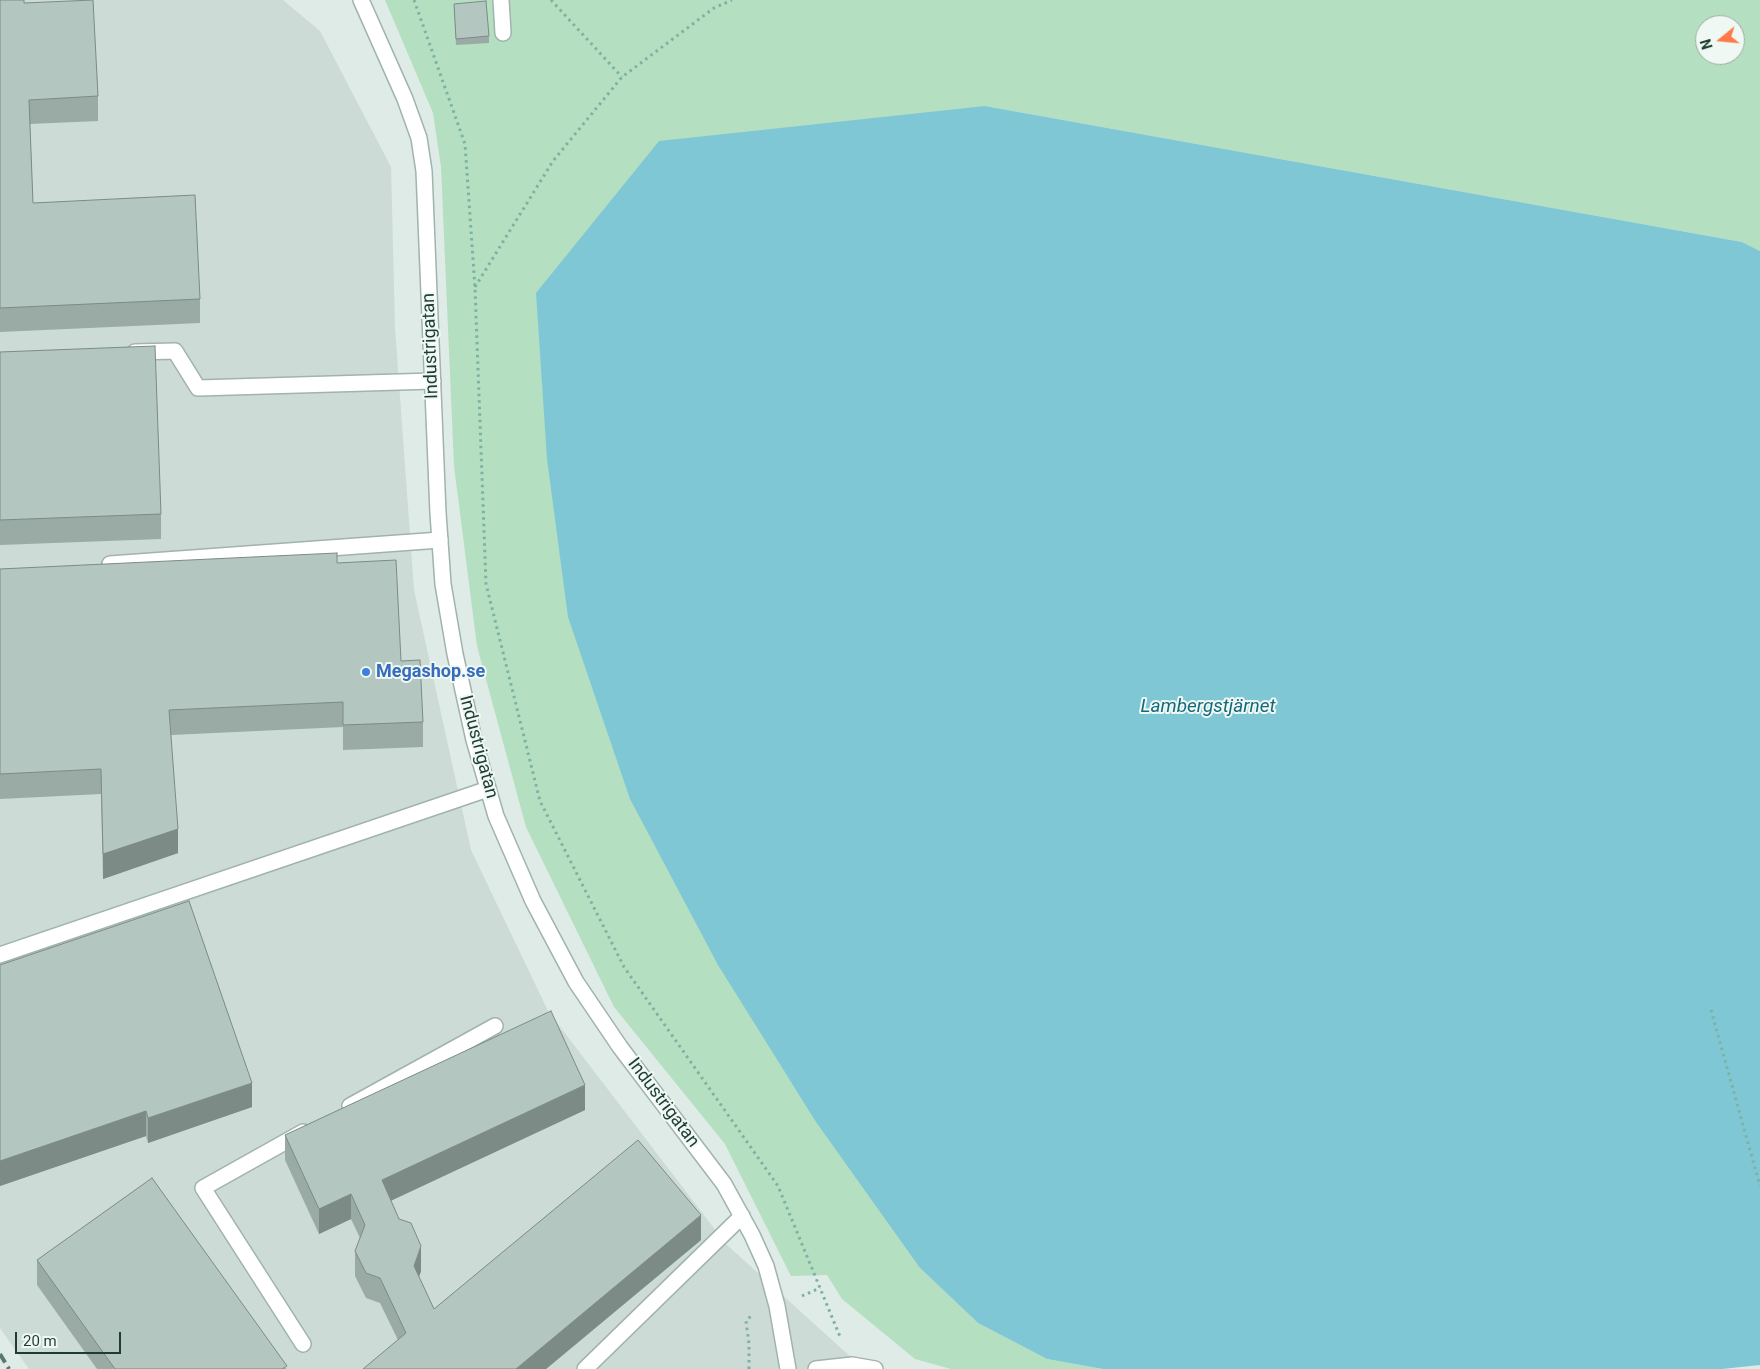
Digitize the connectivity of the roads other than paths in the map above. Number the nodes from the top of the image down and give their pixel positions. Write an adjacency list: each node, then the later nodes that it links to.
1 (361, 0): 5 (street, Industrigatan)
2 (501, 0): 3 (street)
3 (503, 33)
4 (117, 353): 5 (street)
5 (433, 381): 6 (street, Industrigatan)
6 (440, 540): 7 (street); 8 (street, Industrigatan)
7 (93, 566)
8 (488, 788): 9 (street); 13 (street, Industrigatan)
9 (0, 955)
10 (495, 1026): 11 (street)
11 (340, 1112)
12 (315, 1126): 14 (street)
13 (742, 1216): 15 (street); 16 (street, Industrigatan)
14 (303, 1344)
15 (585, 1369)
16 (788, 1369)
17 (816, 1369): 18 (street)
18 (875, 1369)

